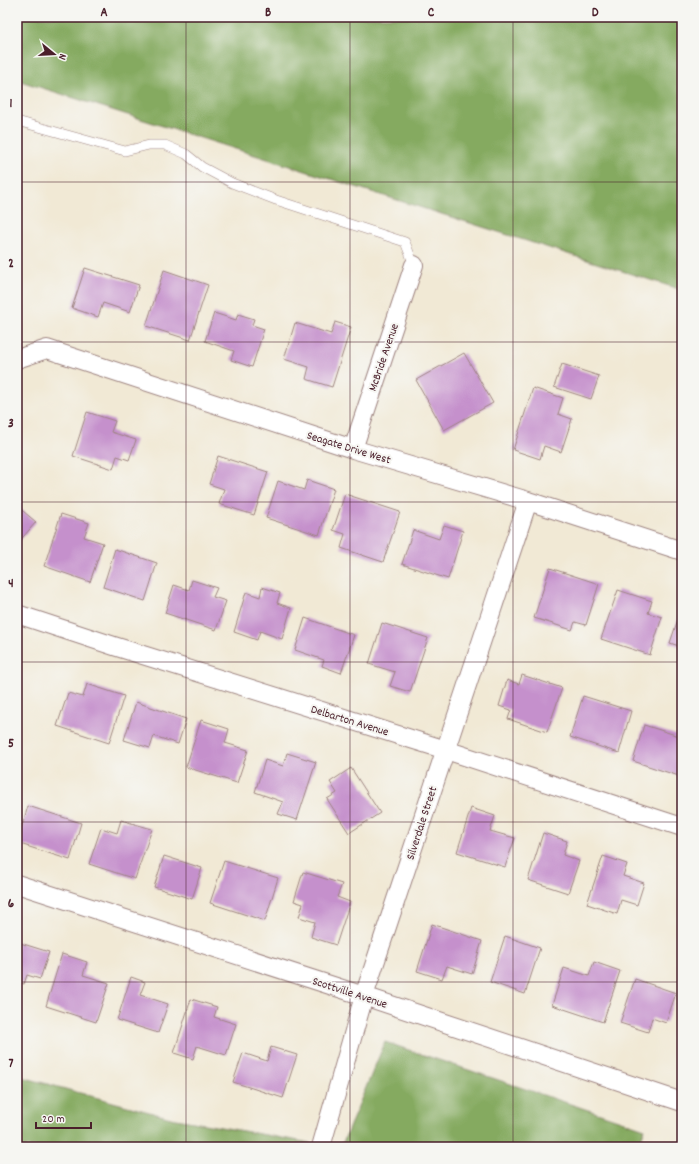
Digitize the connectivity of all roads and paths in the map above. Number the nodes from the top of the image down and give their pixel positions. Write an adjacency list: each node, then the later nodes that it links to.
1 (17, 121): 2 (lane)
2 (414, 265): 4 (street, McBride Avenue)
3 (17, 359): 4 (street, Seagate Drive West)
4 (353, 449): 5 (street, Seagate Drive West)
5 (528, 501): 6 (street, Seagate Drive West); 8 (street, Silverdale Street)
6 (682, 551)
7 (17, 614): 8 (street, Delbarton Avenue)
8 (446, 750): 9 (street, Delbarton Avenue); 11 (street, Silverdale Street)
9 (682, 827)
10 (17, 884): 11 (street, Scottville Avenue)
11 (364, 996): 12 (street, Scottville Avenue); 13 (street, Silverdale Street)
12 (682, 1102)
13 (320, 1147)

